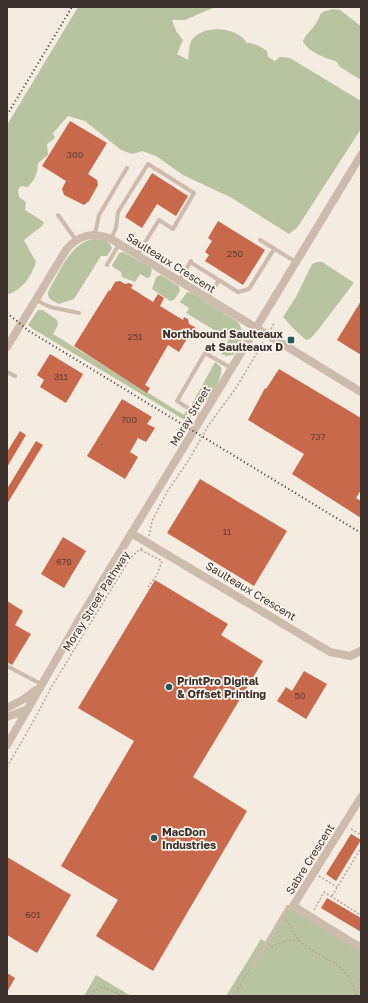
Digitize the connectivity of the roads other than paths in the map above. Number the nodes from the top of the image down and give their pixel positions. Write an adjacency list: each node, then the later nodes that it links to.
1 (361, 155): 2 (street, Moray Street)
2 (358, 165): 12 (street, Moray Street)
3 (127, 168): 5 (lane)
4 (58, 215): 7 (lane)
5 (95, 234): 6 (street, Saulteaux Crescent); 7 (street)
6 (111, 239): 9 (street, Saulteaux Crescent); 11 (lane)
7 (76, 240): 17 (street)
8 (260, 240): 10 (lane)
9 (119, 244): 11 (street, Saulteaux Crescent); 13 (lane)
10 (274, 249): 12 (lane); 14 (lane)
11 (137, 255): 15 (street, Saulteaux Crescent)
12 (296, 262): 19 (street, Moray Street)
13 (107, 265)
14 (219, 280): 15 (lane); 16 (lane)
15 (179, 281): 16 (street, Saulteaux Crescent)
16 (208, 298): 19 (street, Saulteaux Crescent)
17 (36, 300): 18 (lane); 20 (street)
18 (79, 313)
19 (256, 328): 21 (street, Moray Street); 24 (street, Saulteaux Crescent)
20 (7, 347)
21 (232, 368): 25 (street, Moray Street); 25 (lane)
22 (7, 372): 23 (lane)
23 (14, 376)
24 (361, 392)
25 (202, 417): 26 (street, Moray Street)
26 (131, 534): 27 (street, Saulteaux Crescent); 29 (street, Moray Street)
27 (361, 651)
28 (7, 666): 29 (lane)
29 (40, 686): 30 (street, Moray Street); 31 (street, Moray Street)
30 (7, 708)
31 (28, 709): 32 (street); 33 (street, Moray Street)
32 (7, 717)
33 (7, 745)
34 (361, 797): 35 (street, Sabre Crescent)
35 (294, 906): 36 (street, Sabre Crescent); 37 (lane)
36 (361, 948)
37 (253, 966)

